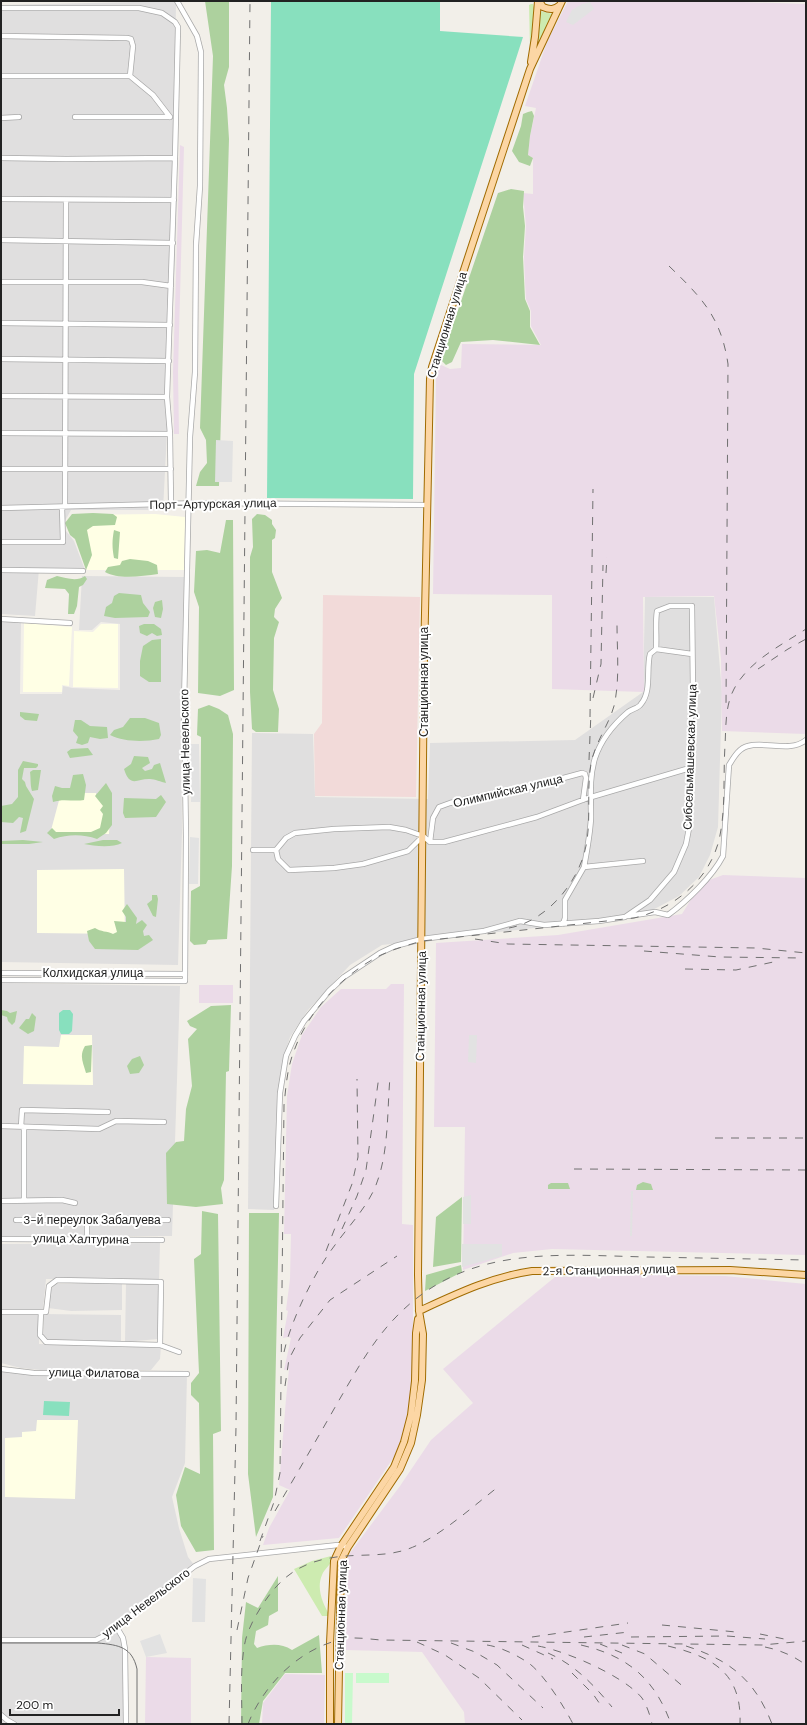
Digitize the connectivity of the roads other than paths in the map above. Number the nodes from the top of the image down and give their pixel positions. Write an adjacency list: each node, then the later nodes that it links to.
1 (177, 1): 40 (street, улица Невельского)
2 (539, 1): 3 (main road); 6 (main road, Станционная улица)
3 (561, 2): 6 (main road, Станционная улица)
4 (1, 8): 13 (street)
5 (1, 36): 8 (street)
6 (530, 69): 42 (main road, Станционная улица)
7 (1, 76): 8 (street)
8 (130, 76): 12 (street)
9 (19, 117): 11 (street)
10 (75, 117): 12 (street)
11 (1, 118)
12 (170, 118): 13 (street)
13 (176, 118): 15 (street)
14 (1, 158): 15 (street)
15 (175, 158): 18 (street)
16 (1, 199): 17 (street)
17 (66, 200): 18 (street); 20 (street)
18 (174, 200): 21 (street)
19 (1, 240): 20 (street)
20 (65, 241): 21 (street); 23 (street)
21 (172, 242): 24 (street)
22 (1, 282): 23 (street)
23 (65, 283): 24 (street); 26 (street)
24 (171, 286): 27 (street)
25 (1, 323): 26 (street)
26 (65, 324): 27 (street); 28 (street)
27 (170, 324): 30 (street)
28 (65, 358): 29 (street); 30 (street); 32 (street)
29 (1, 359)
30 (169, 361): 33 (street)
31 (1, 396): 32 (street)
32 (65, 396): 33 (street); 35 (street)
33 (167, 397): 36 (street)
34 (1, 433): 35 (street)
35 (65, 433): 36 (street); 38 (street)
36 (170, 434): 39 (street)
37 (1, 469): 38 (street)
38 (65, 469): 39 (street); 43 (street)
39 (171, 469): 41 (street)
40 (189, 503): 41 (street, Порт-Артурская улица); 42 (street, Порт-Артурская улица); 66 (street, улица Невельского)
41 (171, 504): 43 (street, Порт-Артурская улица)
42 (426, 504): 56 (main road, Станционная улица)
43 (63, 506): 44 (street, Порт-Артурская улица); 45 (street)
44 (1, 508)
45 (1, 542)
46 (1, 570): 47 (street)
47 (83, 571)
48 (1, 619): 49 (street)
49 (70, 623)
50 (656, 649): 51 (street); 51 (street, Сибсельмашевская улица); 54 (street)
51 (692, 654): 53 (street, Сибсельмашевская улица)
52 (806, 740): 62 (street)
53 (690, 768): 54 (street); 62 (street, Сибсельмашевская улица)
54 (590, 797): 55 (street); 61 (street)
55 (583, 800): 57 (street); 57 (street, Олимпийская улица)
56 (423, 836): 57 (street); 59 (street); 59 (street); 64 (main road, Станционная улица)
57 (430, 842)
58 (253, 850): 59 (street)
59 (276, 850)
60 (643, 861): 61 (street)
61 (584, 867): 63 (street)
62 (624, 917): 63 (street, Сибсельмашевская улица)
63 (563, 924): 64 (street, Сибсельмашевская улица)
64 (422, 939): 76 (street, Сибсельмашевская улица); 84 (main road, Станционная улица)
65 (1, 973): 66 (street, Колхидская улица)
66 (185, 974): 68 (street, улица Невельского)
67 (1, 980): 68 (street, Колхидская улица)
68 (185, 981)
69 (108, 1112): 72 (street)
70 (164, 1122): 72 (street)
71 (1, 1126): 72 (street)
72 (23, 1127): 74 (street)
73 (1, 1201): 74 (street)
74 (24, 1201): 75 (street)
75 (75, 1203)
76 (276, 1206)
77 (86, 1219): 78 (street, 3-й переулок Забалуева); 79 (street, 3-й переулок Забалуева); 81 (street)
78 (16, 1220)
79 (168, 1220)
80 (1, 1238): 81 (street, улица Халтурина)
81 (87, 1239): 82 (street, улица Халтурина)
82 (162, 1240)
83 (806, 1275): 84 (main road, 2-я Станционная улица)
84 (419, 1311): 91 (main road, Станционная улица); 92 (main road, Станционная улица)
85 (1, 1312): 86 (street)
86 (41, 1312): 87 (street); 87 (street)
87 (160, 1345): 88 (street)
88 (179, 1352)
89 (1, 1370): 90 (street, улица Филатова)
90 (187, 1374)
91 (341, 1546): 92 (street, улица Невельского); 93 (street, улица Невельского); 98 (main road, Станционная улица)
92 (348, 1547): 99 (main road, Станционная улица)
93 (116, 1626): 94 (street, улица Невельского); 97 (street)
94 (1, 1640)
95 (1, 1715): 96 (street)
96 (14, 1724)
97 (126, 1724)
98 (330, 1724)
99 (338, 1724)

